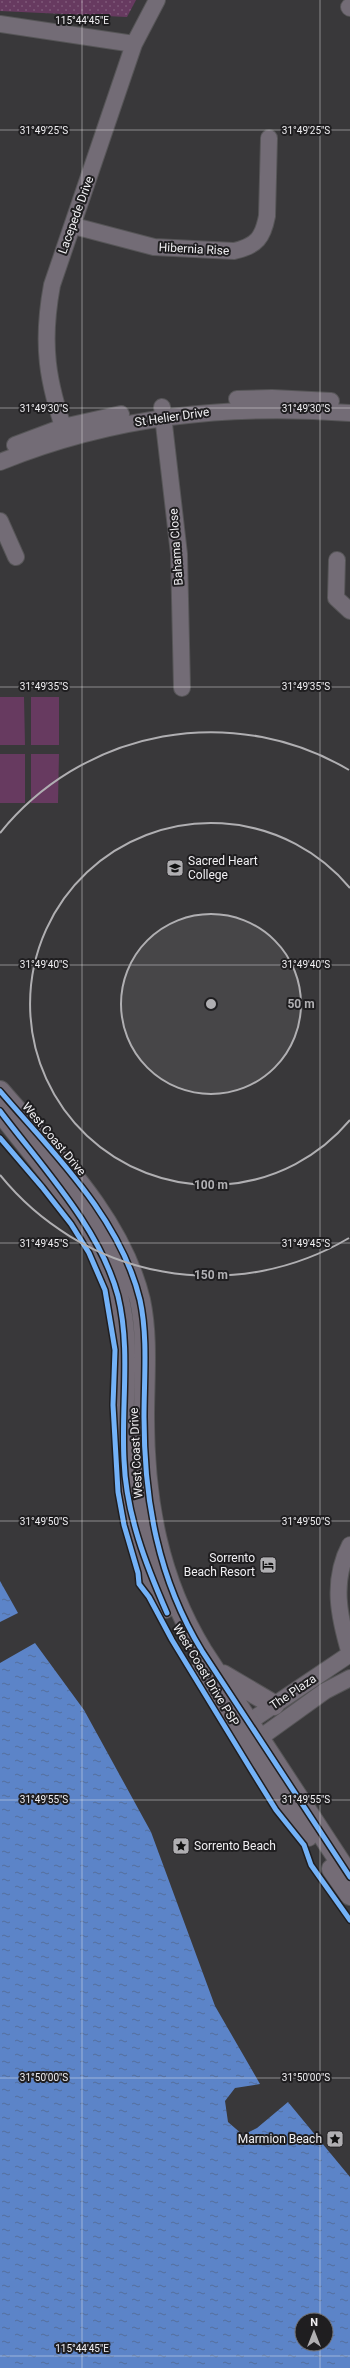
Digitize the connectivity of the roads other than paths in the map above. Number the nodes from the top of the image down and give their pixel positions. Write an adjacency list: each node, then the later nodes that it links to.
1 (157, 0): 3 (street, Lacepede Drive)
2 (0, 24): 3 (street)
3 (134, 44): 5 (street, Lacepede Drive)
4 (269, 138): 5 (street, Hibernia Rise)
5 (74, 226): 9 (street, Lacepede Drive)
6 (350, 403): 7 (street, St Helier Drive)
7 (162, 412): 8 (street, St Helier Drive); 9 (street, St Helier Drive); 16 (street, Bahama Close)
8 (350, 413)
9 (65, 433): 10 (street, St Helier Drive); 11 (street, St Helier Drive)
10 (0, 451)
11 (0, 462)
12 (0, 521): 13 (street)
13 (16, 557)
14 (337, 560): 15 (street)
15 (350, 611)
16 (182, 688)
17 (0, 1091): 21 (main road, West Coast Drive)
18 (0, 1111): 26 (main road, West Coast Drive)
19 (350, 1545): 20 (street)
20 (350, 1654): 22 (street, The Plaza)
21 (217, 1673): 25 (main road); 26 (main road, West Coast Drive)
22 (315, 1678): 24 (street); 25 (street, The Plaza)
23 (350, 1678): 24 (street, The Plaza)
24 (325, 1691): 26 (street, The Plaza)
25 (274, 1706): 26 (street, The Plaza)
26 (249, 1734): 27 (main road, West Coast Drive); 28 (main road, West Coast Drive)
27 (350, 1877)
28 (350, 1895)

